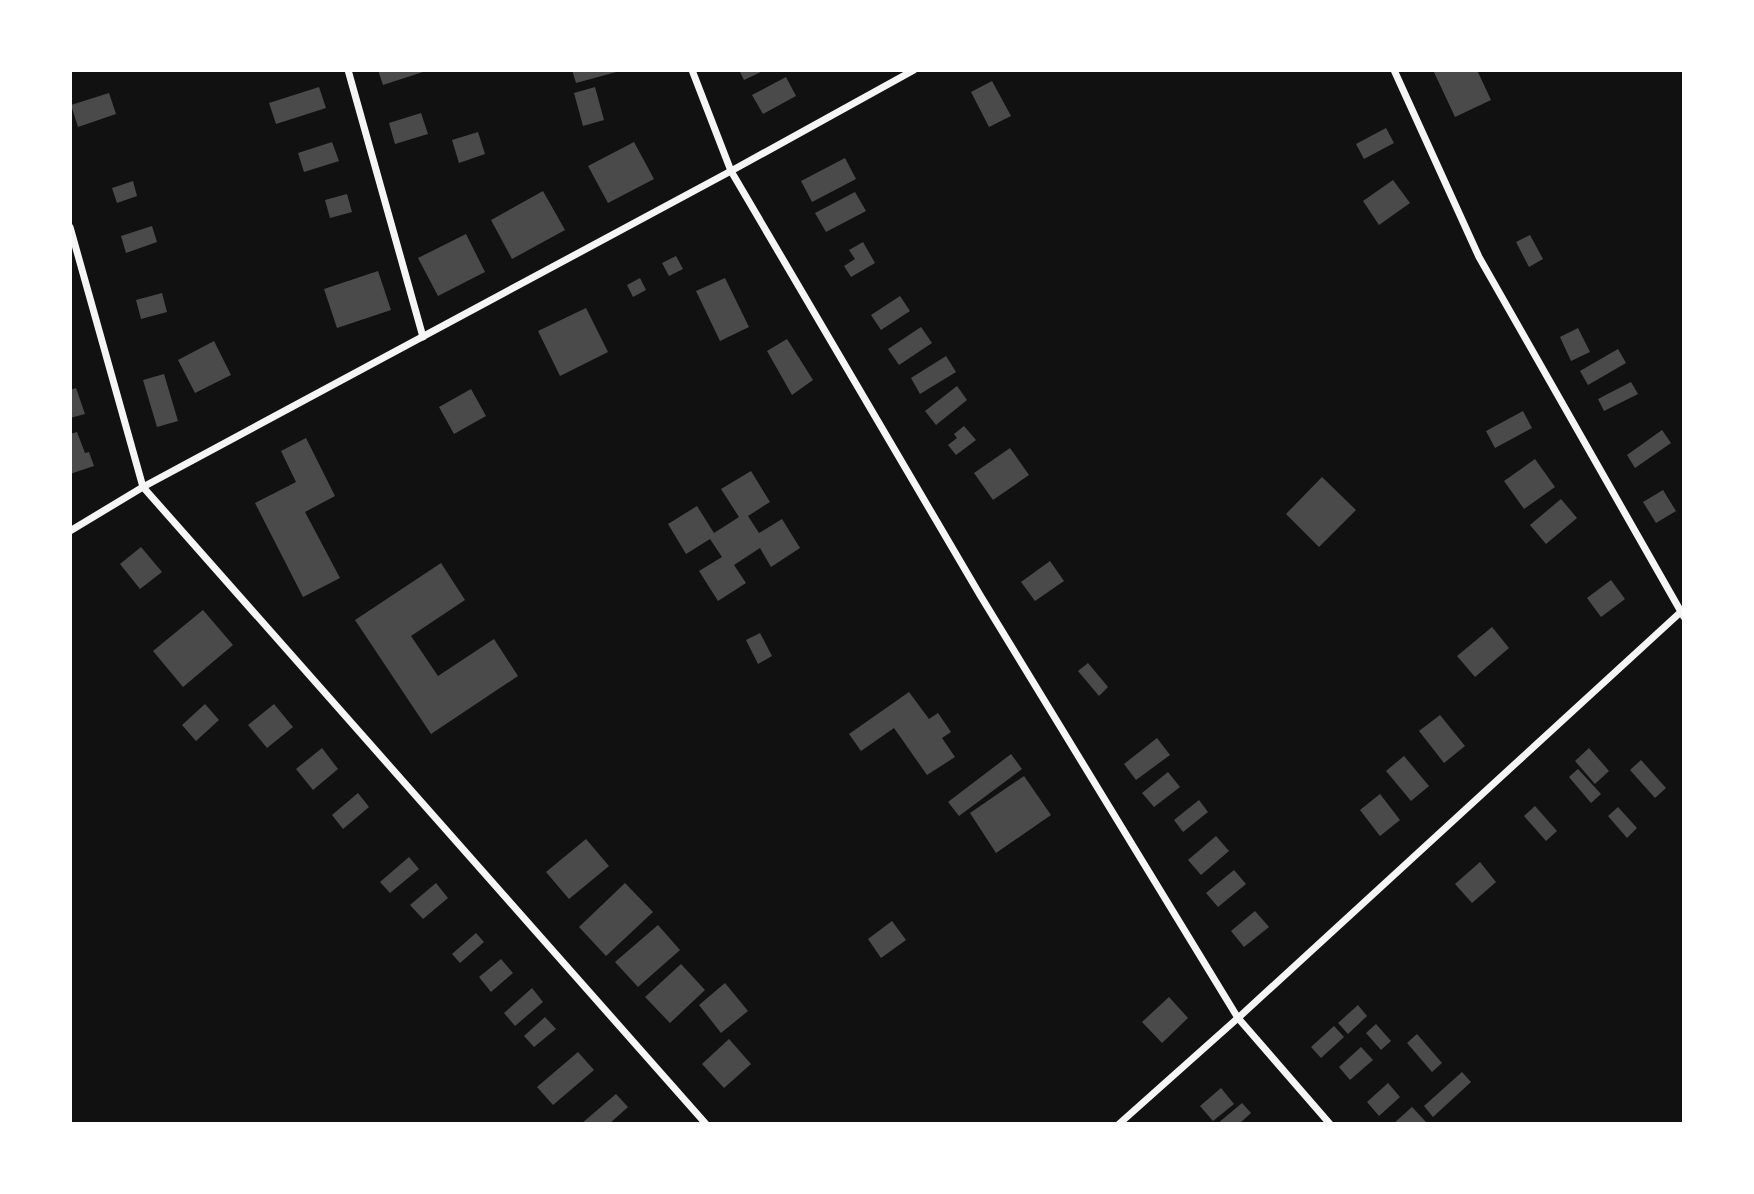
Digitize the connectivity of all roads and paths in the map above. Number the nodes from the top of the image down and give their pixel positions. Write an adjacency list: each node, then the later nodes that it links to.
1 (348, 70): 7 (street)
2 (692, 70): 5 (street)
3 (914, 70): 5 (street)
4 (1394, 70): 10 (street)
5 (731, 171): 7 (street); 11 (street)
6 (70, 227): 8 (street)
7 (423, 337): 8 (street)
8 (143, 488): 9 (street); 12 (street)
9 (70, 531)
10 (1683, 613): 11 (street)
11 (1238, 1018): 13 (street); 14 (street)
12 (706, 1124)
13 (1119, 1124)
14 (1329, 1124)

